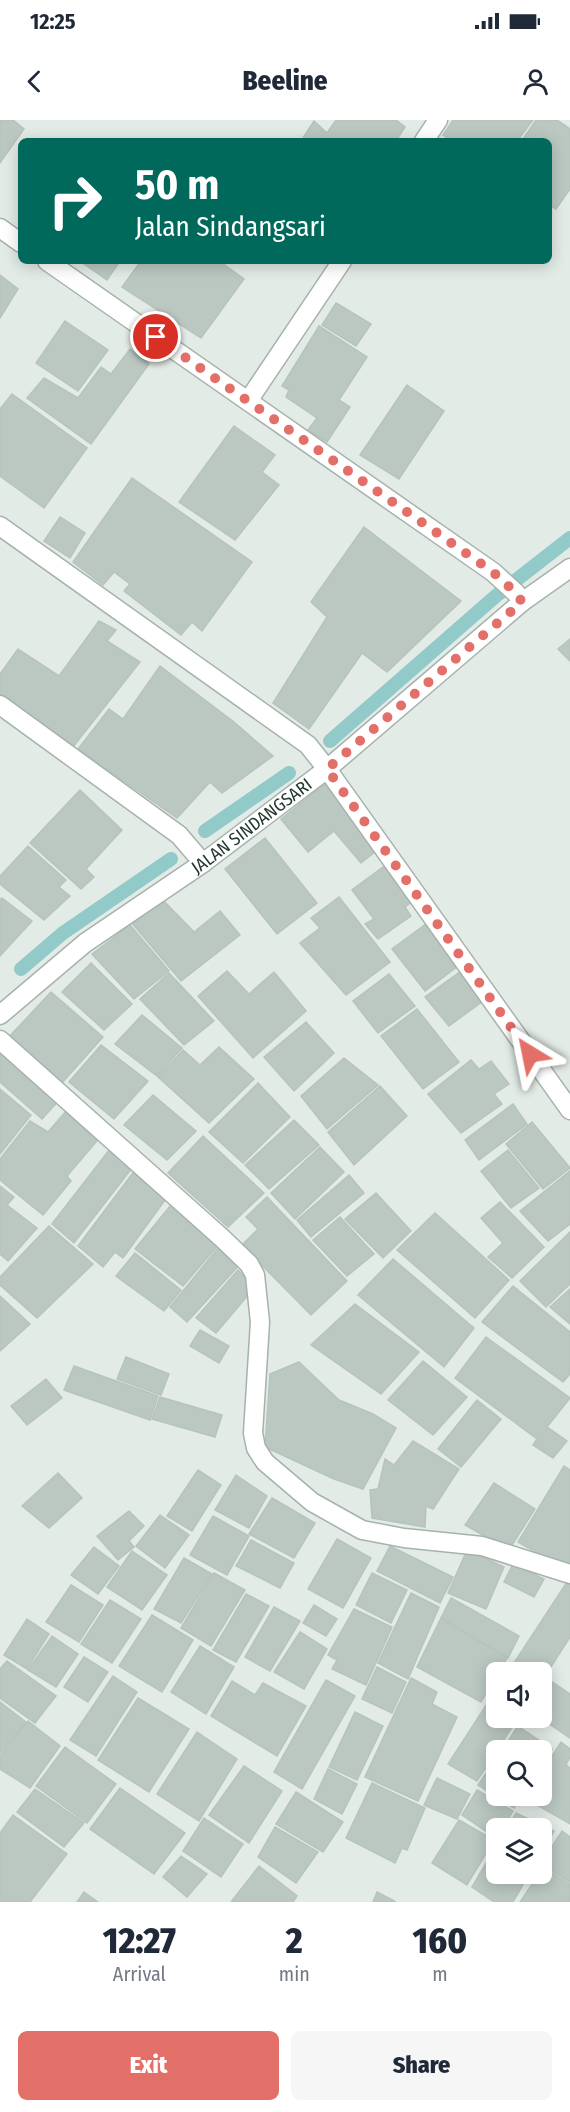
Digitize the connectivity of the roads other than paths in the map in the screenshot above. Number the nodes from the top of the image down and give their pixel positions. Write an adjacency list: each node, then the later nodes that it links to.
1 (438, 120): 2 (street)
2 (426, 138)
3 (0, 228): 4 (street)
4 (18, 241)
5 (51, 264): 7 (street)
6 (340, 264): 7 (street)
7 (248, 400): 10 (street)
8 (0, 526): 12 (street)
9 (570, 568): 10 (street, JALAN SINDANGSARI)
10 (513, 592): 12 (street, JALAN SINDANGSARI)
11 (0, 705): 13 (street)
12 (327, 769): 13 (street, JALAN SINDANGSARI); 16 (street)
13 (203, 863): 14 (street, JALAN SINDANGSARI)
14 (2, 1009)
15 (0, 1040): 17 (street)
16 (570, 1110)
17 (570, 1574)

